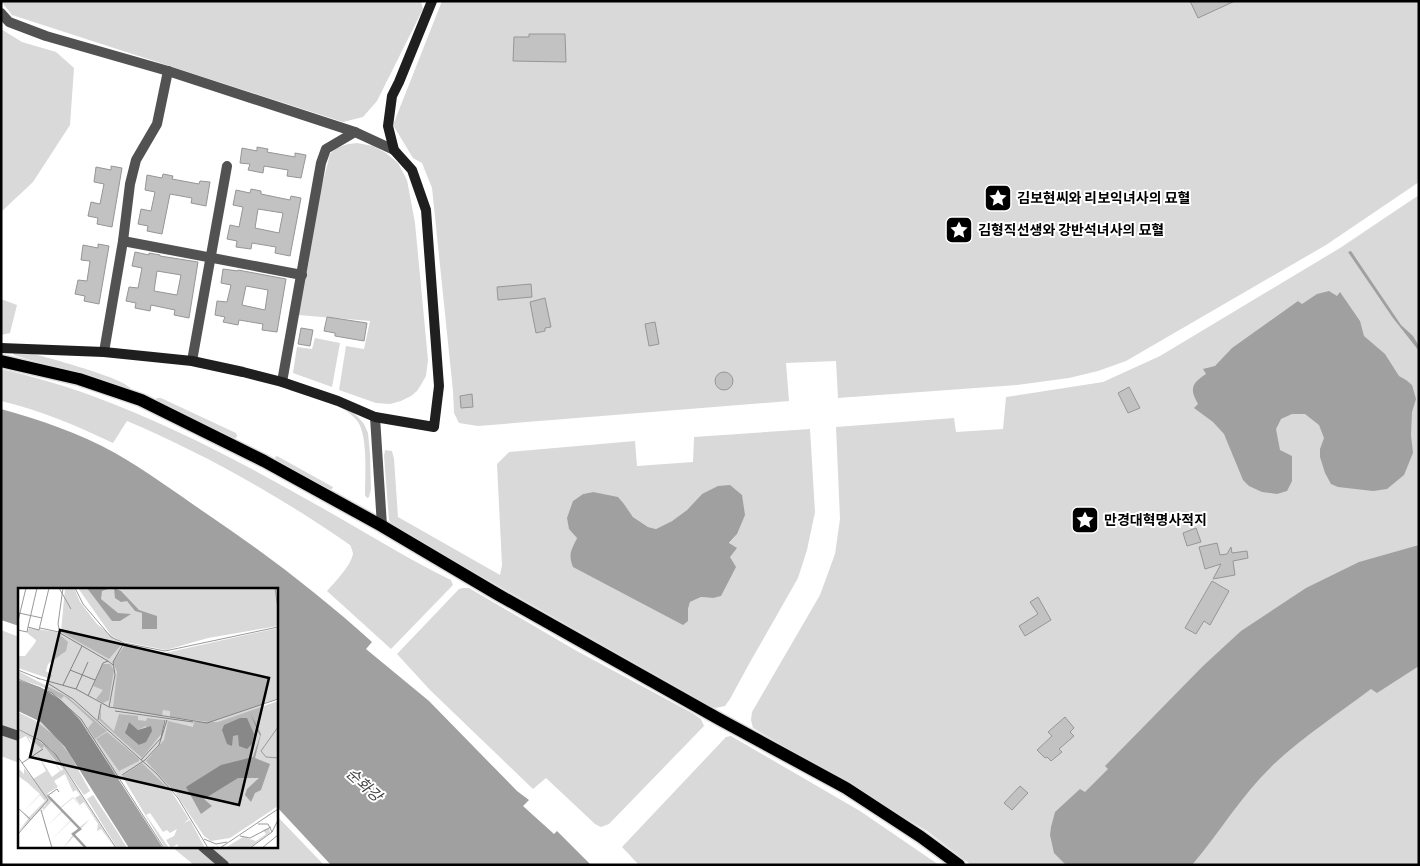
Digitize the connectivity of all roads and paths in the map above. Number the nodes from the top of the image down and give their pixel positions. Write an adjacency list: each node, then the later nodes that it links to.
1 (432, 1): 5 (main road)
2 (1, 13): 3 (street)
3 (168, 71): 4 (street); 7 (street)
4 (356, 132): 5 (street); 9 (street)
5 (394, 150): 15 (main road)
6 (227, 166): 8 (street)
7 (123, 242): 8 (street); 11 (street)
8 (211, 258): 9 (street); 13 (street)
9 (302, 275): 14 (street)
10 (1, 348): 11 (main road)
11 (104, 352): 13 (main road)
12 (1, 361): 16 (main road)
13 (192, 361): 14 (main road)
14 (282, 382): 15 (main road)
15 (375, 417): 16 (street)
16 (382, 526): 21 (main road)
17 (1, 730): 18 (street)
18 (18, 736)
19 (204, 848): 20 (street)
20 (224, 865)
21 (959, 865)

